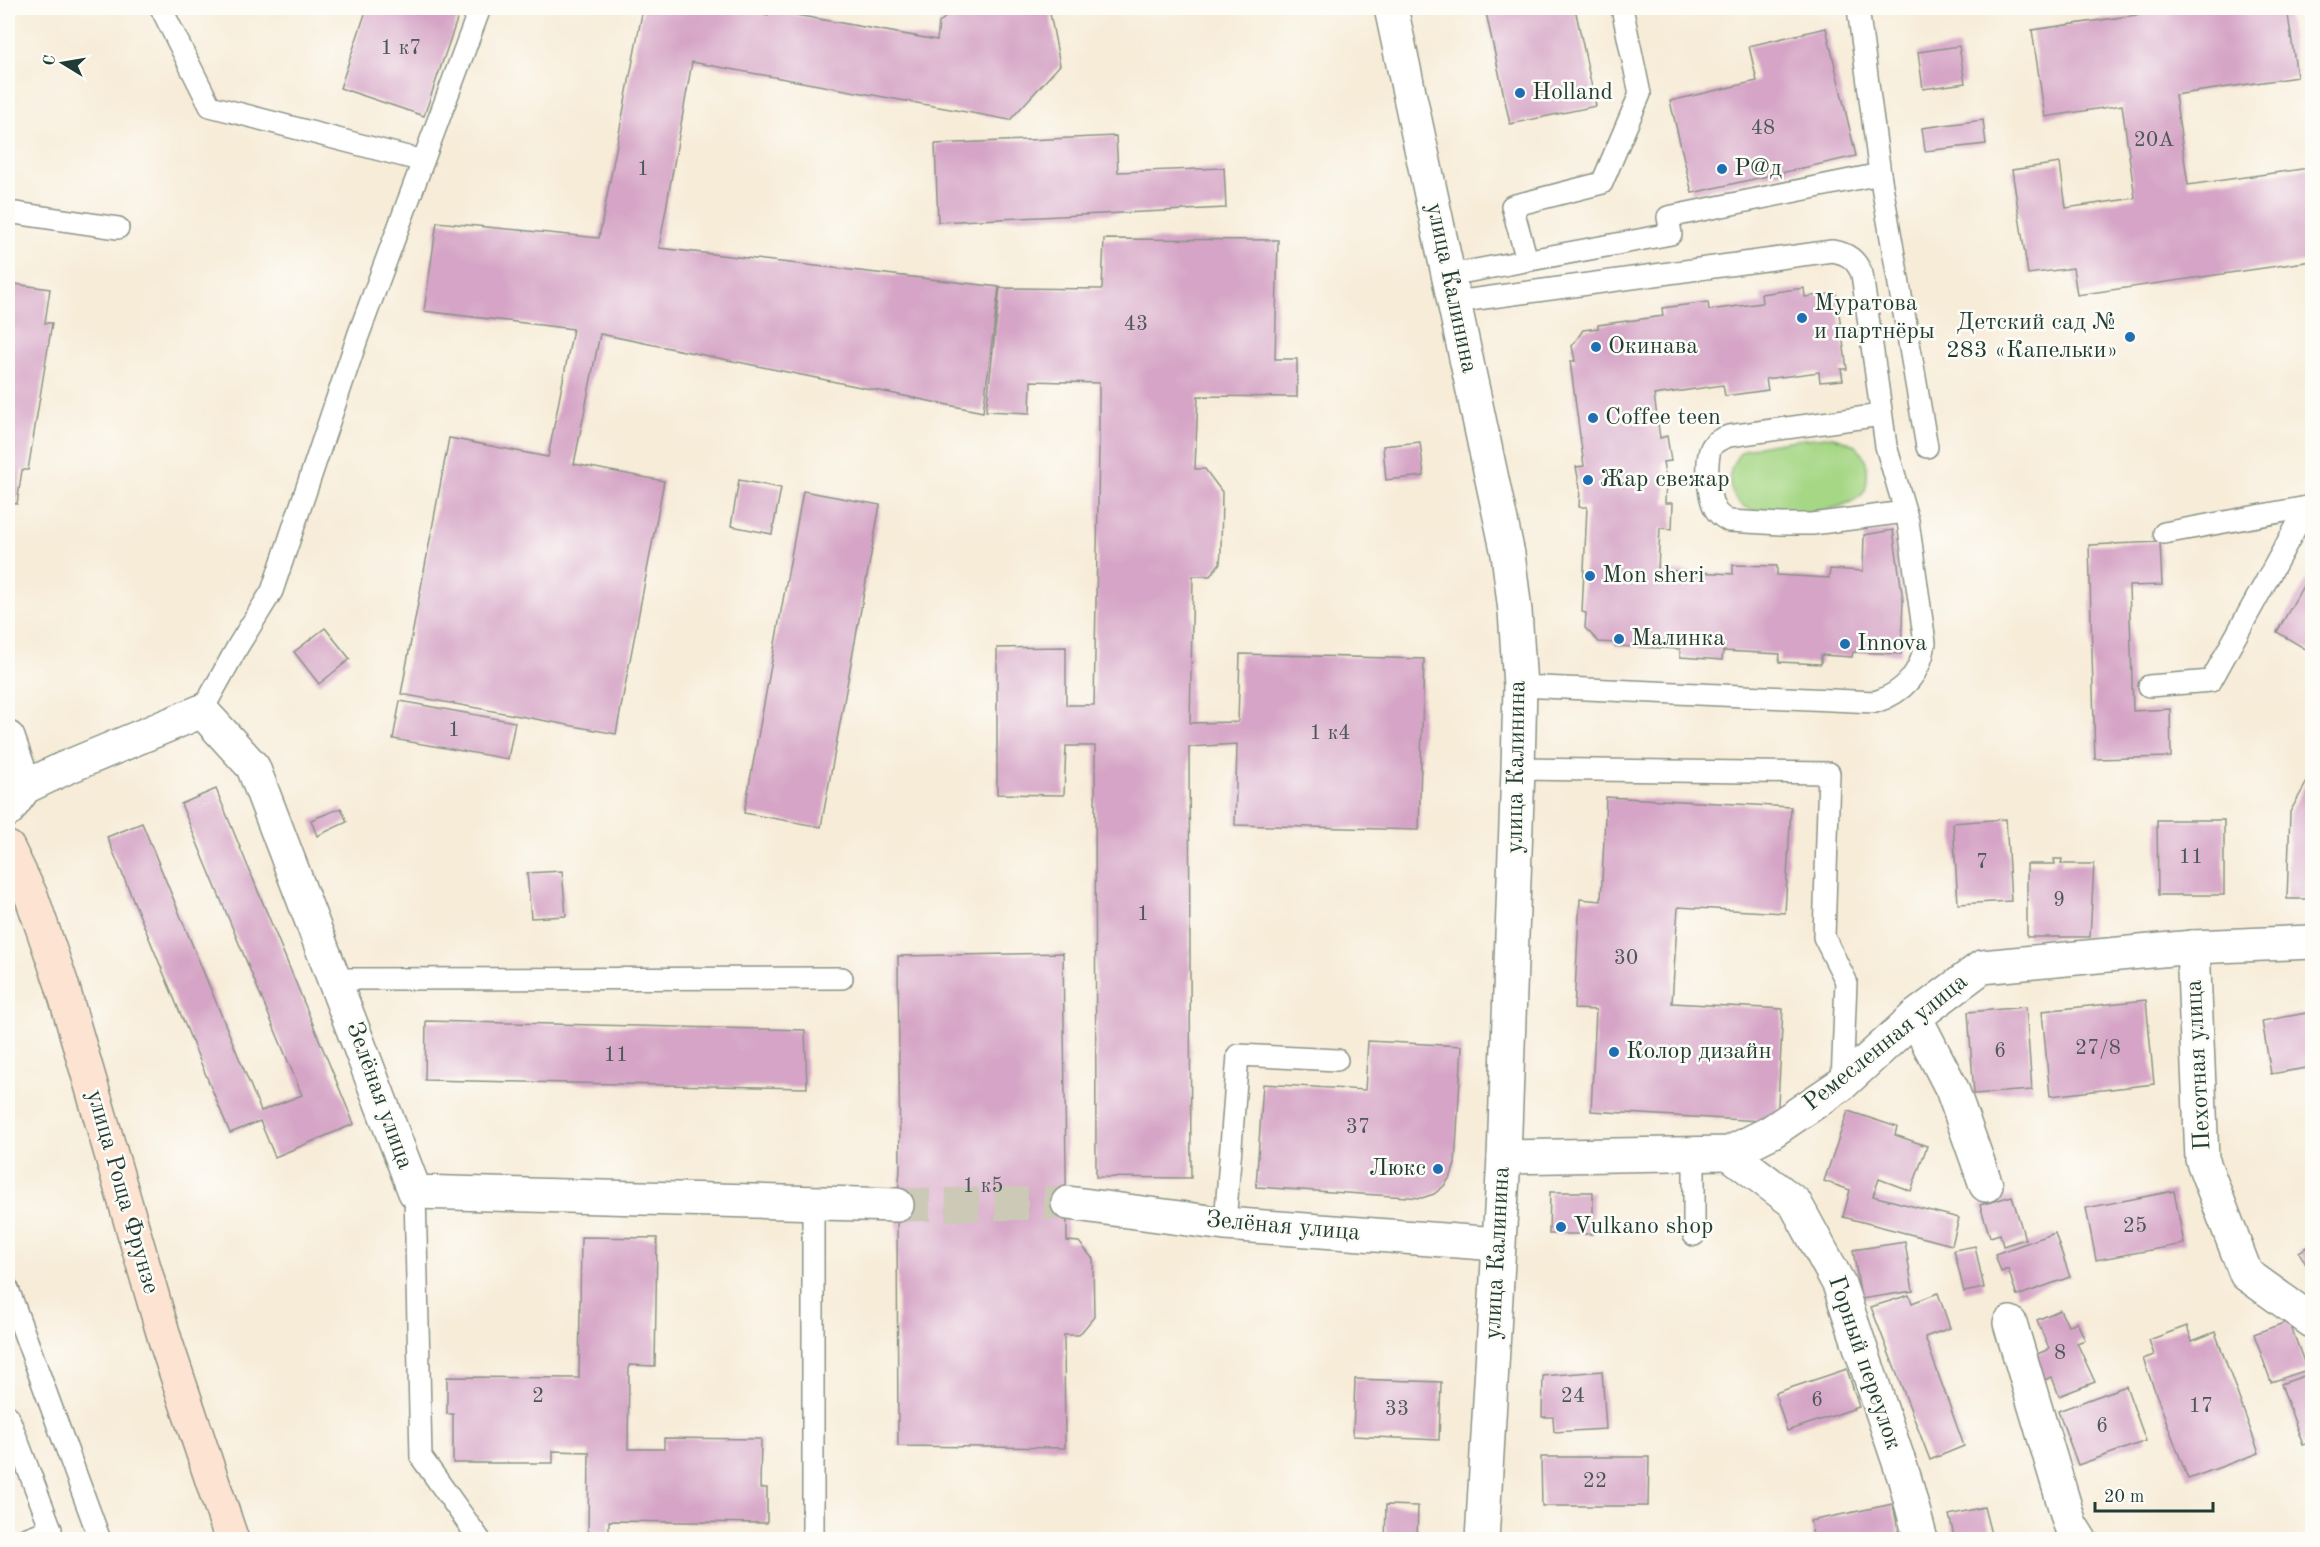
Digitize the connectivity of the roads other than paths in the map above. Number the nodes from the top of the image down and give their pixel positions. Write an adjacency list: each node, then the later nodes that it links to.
1 (161, 8): 6 (lane)
2 (480, 8): 6 (lane)
3 (1391, 8): 11 (street, улица Калинина)
4 (1622, 8): 10 (lane)
5 (1858, 8): 7 (lane)
6 (423, 161): 19 (lane)
7 (1880, 174): 10 (lane); 13 (lane)
8 (8, 212): 9 (lane)
9 (118, 228)
10 (1527, 260): 11 (lane)
11 (1452, 289): 12 (lane); 17 (street, улица Калинина)
12 (1881, 415): 15 (lane); 15 (lane)
13 (1927, 447)
14 (2310, 507): 16 (lane); 18 (lane)
15 (1905, 512): 17 (lane)
16 (2164, 533)
17 (1520, 686): 21 (street, улица Калинина)
18 (2149, 686)
19 (202, 711): 22 (street); 27 (street, Зелёная улица)
20 (8, 738): 22 (street)
21 (1518, 769): 30 (lane); 33 (street, улица Калинина)
22 (16, 798)
23 (8, 848): 48 (main road, улица Роща Фрунзе)
24 (2313, 942): 25 (street, Ремесленная улица)
25 (2193, 947): 28 (street, Ремесленная улица); 43 (street, Пехотная улица)
26 (842, 978): 27 (lane)
27 (336, 979): 35 (street, Зелёная улица)
28 (1915, 1017): 30 (street, Ремесленная улица); 34 (street)
29 (1337, 1060): 39 (lane)
30 (1842, 1084): 31 (street, Ремесленная улица)
31 (1729, 1153): 32 (street, Ремесленная улица); 52 (street, Горный переулок)
32 (1694, 1154): 33 (street, Ремесленная улица); 40 (lane)
33 (1504, 1157): 41 (street, улица Калинина)
34 (1986, 1185)
35 (415, 1192): 36 (street, Зелёная улица); 49 (lane)
36 (813, 1202): 38 (street, Зелёная улица); 50 (lane)
37 (1068, 1203): 39 (street, Зелёная улица)
38 (897, 1205)
39 (1225, 1224): 41 (street, Зелёная улица)
40 (1694, 1235)
41 (1498, 1244): 51 (street, улица Калинина)
42 (8, 1289): 47 (lane)
43 (2313, 1321)
44 (2010, 1323): 53 (street)
45 (8, 1416): 46 (lane)
46 (22, 1539)
47 (100, 1539)
48 (232, 1539)
49 (480, 1539)
50 (813, 1539)
51 (1482, 1539)
52 (1921, 1539)
53 (2080, 1539)

